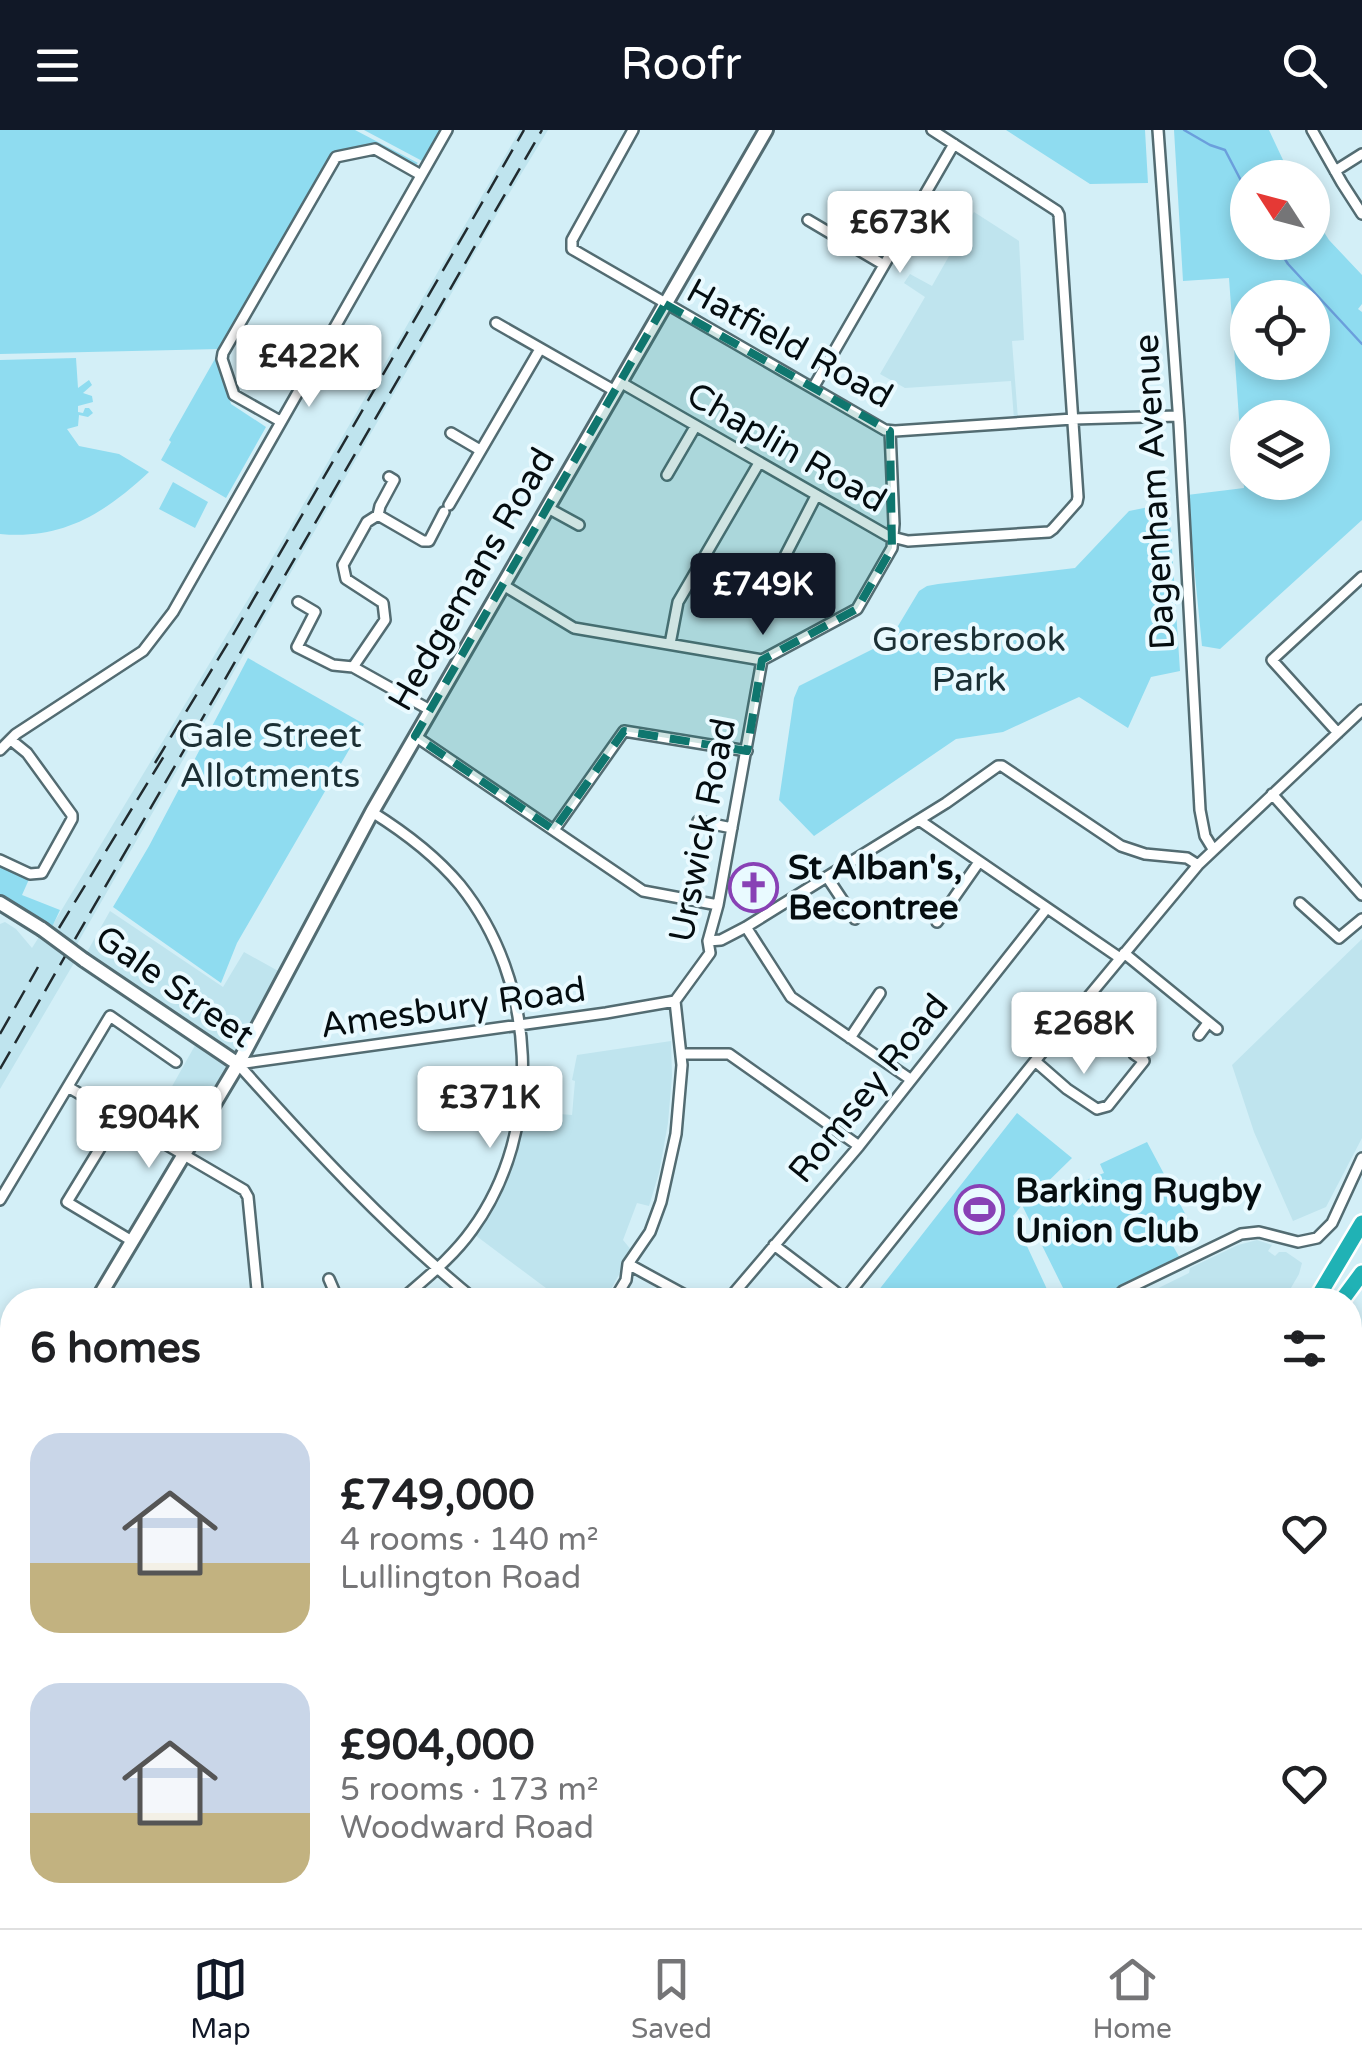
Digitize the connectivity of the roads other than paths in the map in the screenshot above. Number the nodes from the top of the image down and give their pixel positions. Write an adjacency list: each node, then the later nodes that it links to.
1 (448, 130): 10 (street)
2 (633, 130): 14 (street, Hatfield Road)
3 (766, 130): 14 (street, Hedgemans Road)
4 (932, 130): 7 (street)
5 (1158, 130): 19 (street, Dagenham Avenue)
6 (1312, 130): 9 (street)
7 (954, 144): 13 (street); 20 (street, Chaplin Road)
8 (1362, 154): 9 (street)
9 (1335, 171): 11 (street)
10 (421, 175): 21 (street); 21 (street)
11 (1362, 214)
12 (808, 220): 13 (street)
13 (884, 265): 18 (street)
14 (665, 304): 17 (street, Hedgemans Road); 18 (street, Hatfield Road)
15 (496, 323): 16 (street, Chaplin Road)
16 (540, 349): 17 (street, Chaplin Road); 25 (street)
17 (617, 386): 22 (street, Chaplin Road); 30 (street, Hedgemans Road)
18 (813, 388): 23 (street, Hatfield Road)
19 (1178, 416): 20 (street, Hatfield Road); 54 (street, Dagenham Avenue)
20 (1073, 419): 23 (street, Hatfield Road); 33 (street, Chaplin Road)
21 (280, 421): 45 (street)
22 (696, 426): 26 (street, Chaplin Road); 27 (street)
23 (890, 432): 33 (street)
24 (451, 433): 25 (street)
25 (480, 450): 31 (street)
26 (759, 464): 29 (street, Chaplin Road); 38 (street)
27 (666, 475)
28 (389, 477): 31 (street)
29 (816, 496): 33 (street, Chaplin Road); 34 (street)
30 (548, 508): 32 (street); 36 (street, Hedgemans Road)
31 (378, 516): 40 (street)
32 (579, 525)
33 (894, 538): 39 (street)
34 (782, 562)
35 (1362, 578): 43 (street)
36 (502, 585): 38 (street); 41 (street, Hedgemans Road)
37 (298, 602): 40 (street)
38 (670, 644): 39 (street)
39 (762, 660): 47 (street, Urswick Road)
40 (354, 668): 41 (street)
41 (430, 710): 44 (street, Hedgemans Road)
42 (1362, 710): 43 (street)
43 (1338, 732): 48 (street)
44 (415, 736): 49 (street, Hedgemans Road); 53 (street)
45 (10, 740): 46 (street); 55 (street)
46 (0, 750)
47 (746, 750): 52 (street, Urswick Road); 53 (street)
48 (1272, 794): 54 (street); 59 (street)
49 (372, 812): 72 (street); 79 (street, Hedgemans Road)
50 (919, 820): 56 (street); 57 (street); 58 (street)
51 (698, 821): 52 (street)
52 (732, 828): 62 (street, Urswick Road)
53 (554, 830): 62 (street)
54 (1213, 849): 57 (street)
55 (0, 860)
56 (979, 862): 63 (street); 66 (street)
57 (1198, 865): 69 (street)
58 (828, 876): 65 (street); 67 (street)
59 (1360, 888)
60 (0, 903): 79 (street, Gale Street, bridge)
61 (1300, 903): 64 (street)
62 (718, 905): 68 (street, Urswick Road)
63 (1047, 908): 69 (street); 80 (street, Romsey Road)
64 (1362, 918)
65 (855, 919)
66 (937, 922)
67 (746, 927): 68 (street); 74 (street)
68 (708, 941): 71 (street, Urswick Road)
69 (1122, 955): 73 (street); 77 (street)
70 (880, 993): 74 (street)
71 (675, 1002): 72 (street, Amesbury Road); 75 (street)
72 (520, 1025): 79 (street, Amesbury Road); 91 (street)
73 (1199, 1035)
74 (850, 1038): 80 (street)
75 (682, 1054): 83 (street); 90 (street)
76 (1134, 1054): 77 (street)
77 (1035, 1061): 102 (street)
78 (176, 1062): 81 (street)
79 (238, 1064): 84 (street, Hedgemans Road); 91 (street, Gale Street)
80 (910, 1079): 83 (street, Romsey Road)
81 (68, 1086): 82 (street); 86 (street)
82 (118, 1116): 84 (street); 88 (street)
83 (859, 1146): 89 (street, Romsey Road)
84 (183, 1155): 88 (street, Hedgemans Road); 94 (street)
85 (1362, 1158): 103 (street)
86 (0, 1200)
87 (1362, 1222): 104 (highway)
88 (132, 1241): 93 (street, Hedgemans Road)
89 (774, 1245): 100 (street, Romsey Road); 101 (street)
90 (628, 1264): 98 (street); 99 (street)
91 (437, 1269): 96 (street); 97 (street, Gale Street)
92 (328, 1279): 95 (street)
93 (104, 1288)
94 (257, 1288)
95 (332, 1288)
96 (415, 1288)
97 (460, 1288)
98 (621, 1288)
99 (672, 1288)
100 (738, 1288)
101 (831, 1288)
102 (854, 1288)
103 (1129, 1288)
104 (1323, 1288)

